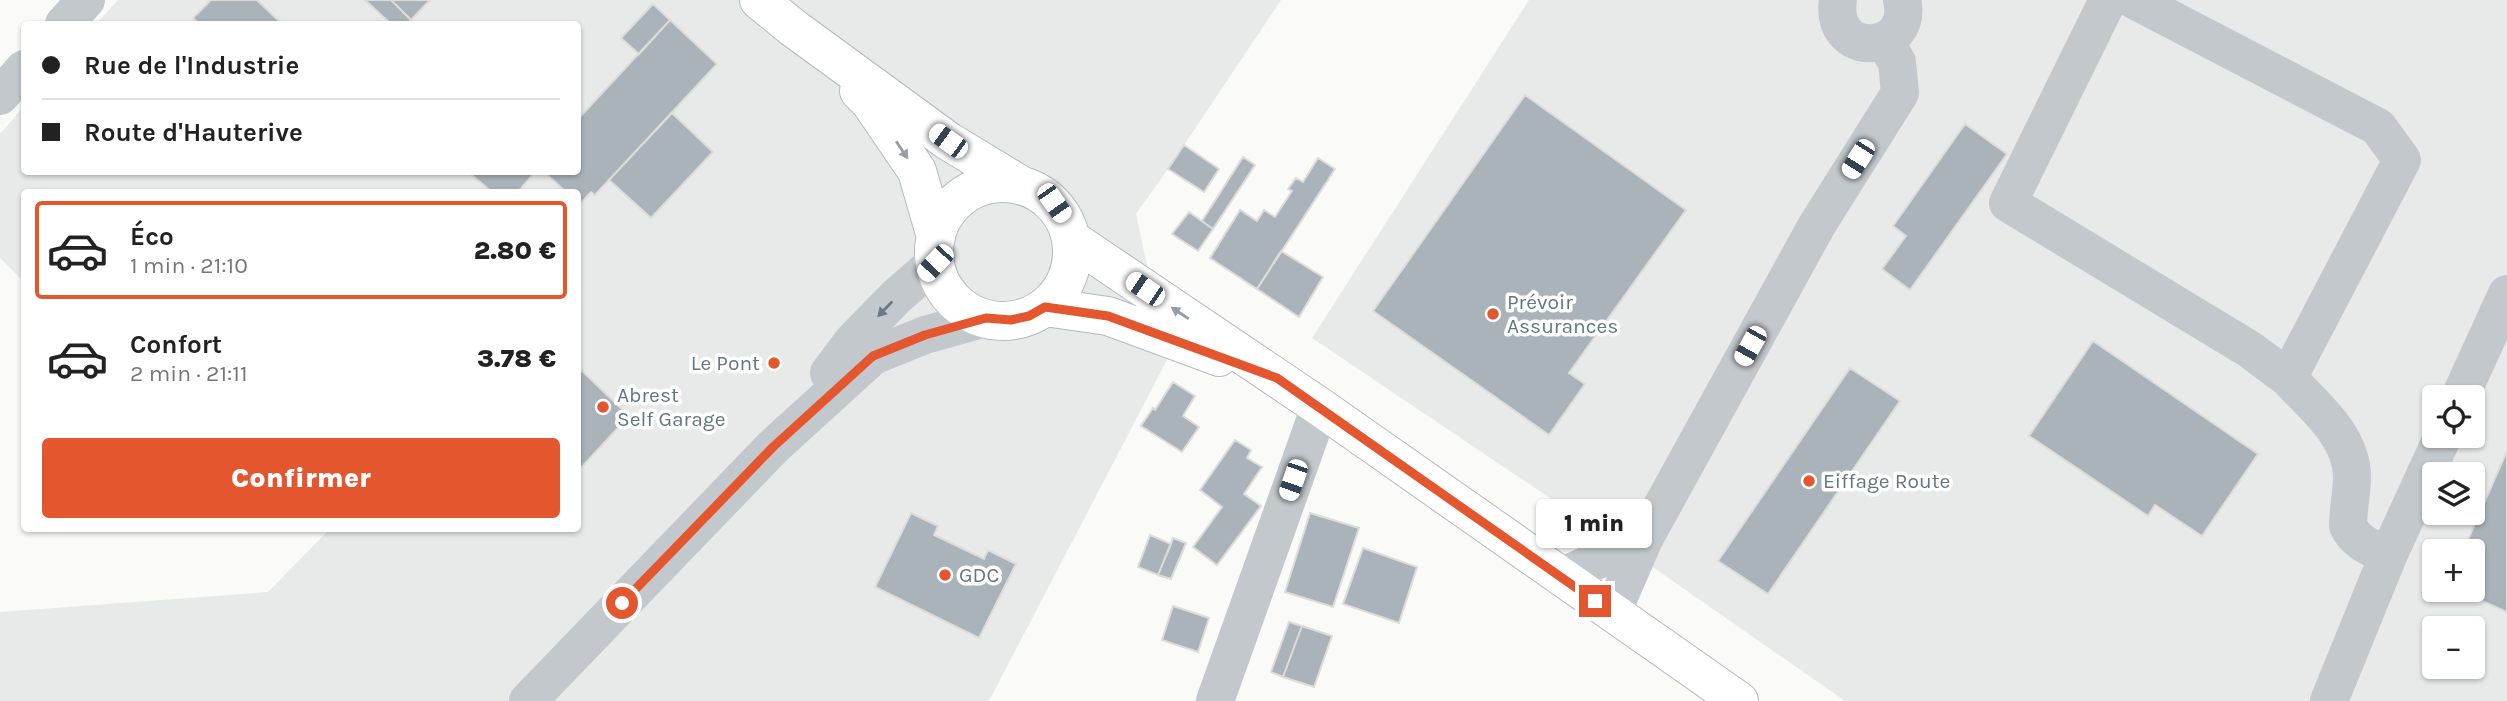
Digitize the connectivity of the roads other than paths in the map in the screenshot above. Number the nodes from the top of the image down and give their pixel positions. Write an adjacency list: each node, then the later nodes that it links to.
1 (86, 0): 7 (street)
2 (1838, 0): 8 (street)
3 (1902, 0): 8 (street)
4 (2108, 0): 18 (street)
5 (2134, 0): 18 (street)
6 (772, 8): 11 (main road); 13 (main road, one-way to 13)
7 (67, 21)
8 (1884, 41): 23 (street)
9 (21, 72): 10 (street)
10 (0, 96)
11 (1019, 184): 12 (main road); 13 (main road)
12 (1071, 239): 15 (main road); 17 (main road, one-way to 12)
13 (935, 250): 16 (main road); 21 (street, one-way to 21)
14 (2507, 294): 19 (street)
15 (1045, 307): 16 (main road); 17 (main road)
16 (986, 318): 21 (street)
17 (1277, 378): 20 (main road)
18 (2288, 378): 24 (street)
19 (2465, 385)
20 (1320, 407): 25 (main road); 28 (street)
21 (773, 447): 27 (street)
22 (2438, 448): 24 (street)
23 (1644, 539): 25 (street); 26 (street)
24 (2388, 556): 30 (street)
25 (1561, 578): 26 (main road)
26 (1612, 613): 29 (main road)
27 (528, 701)
28 (1215, 701)
29 (1739, 701)
30 (2329, 701)

